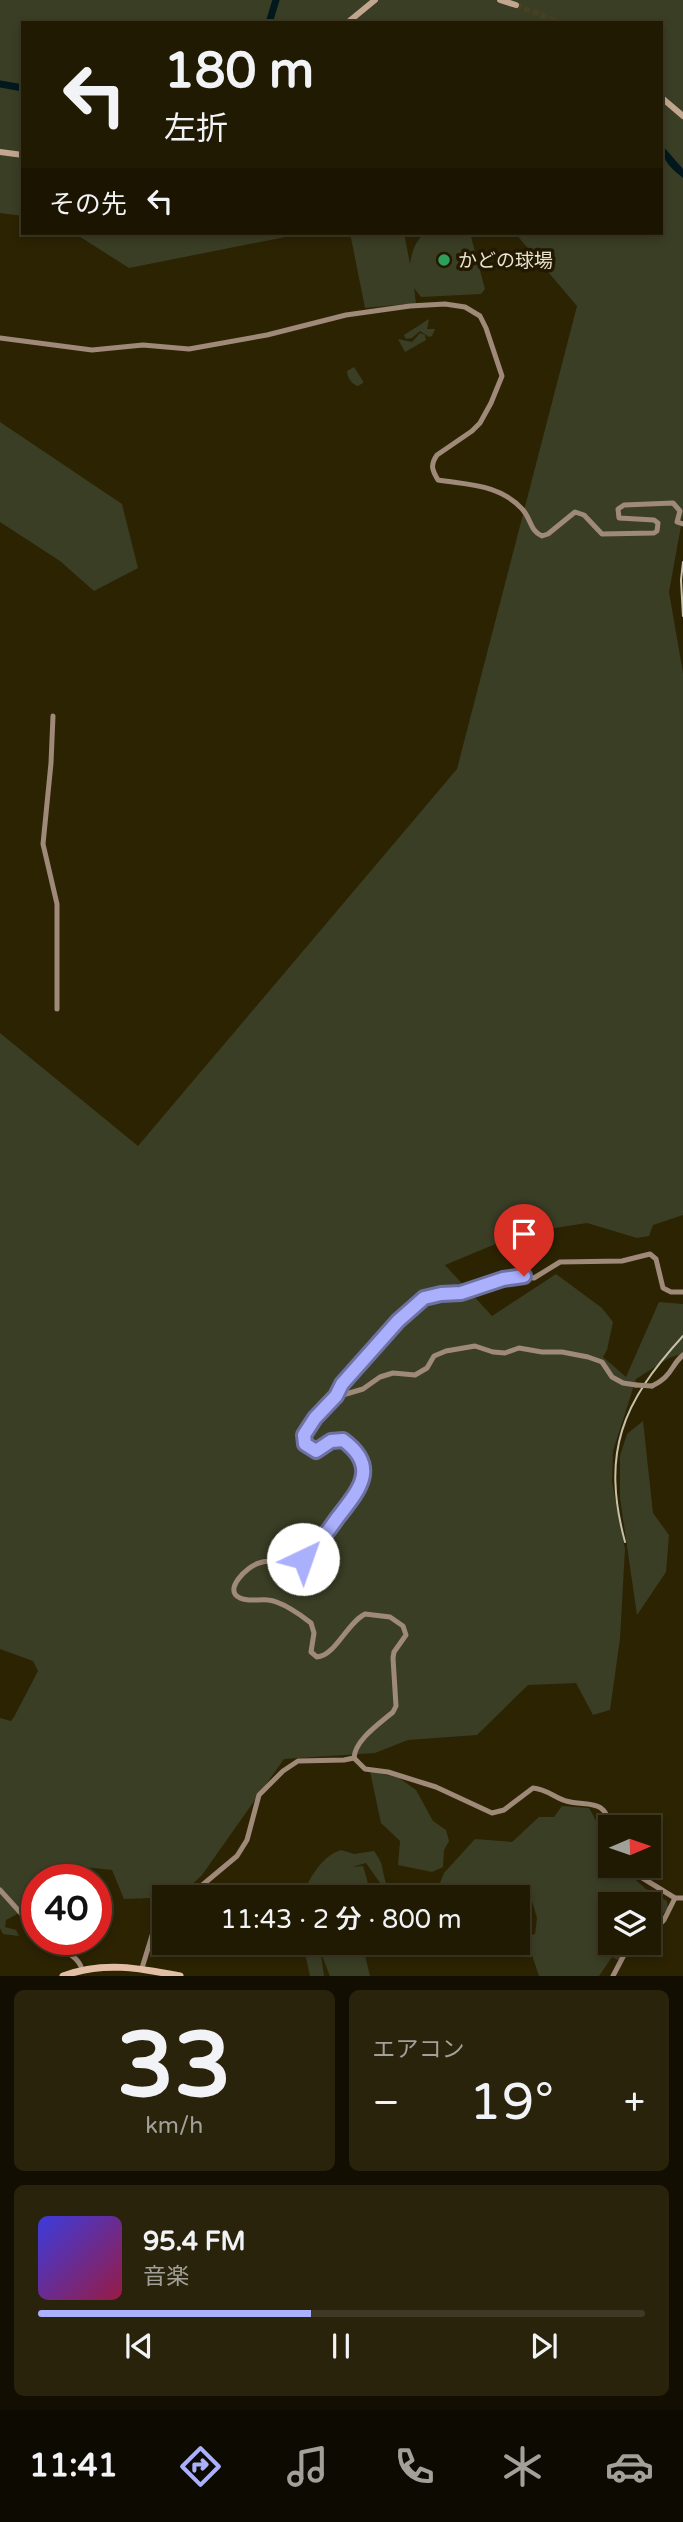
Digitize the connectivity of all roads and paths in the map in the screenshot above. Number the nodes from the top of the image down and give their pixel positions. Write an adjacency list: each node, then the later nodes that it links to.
1 (375, 0): 4 (main road)
2 (500, 0): 3 (main road)
3 (516, 5)
4 (349, 21)
5 (663, 99): 6 (main road)
6 (683, 116)
7 (0, 152): 8 (main road)
8 (21, 155)
9 (0, 338): 10 (street)
10 (683, 524)
11 (53, 716): 12 (street)
12 (57, 1009)
13 (683, 1292): 15 (street)
14 (683, 1355): 15 (street, bridge)
15 (336, 1396): 16 (street)
16 (354, 1758): 17 (street); 19 (street)
17 (606, 1815)
18 (642, 1878): 21 (street)
19 (202, 1885)
20 (0, 1890): 23 (street)
21 (675, 1898): 22 (street); 24 (street)
22 (683, 1898)
23 (21, 1913)
24 (661, 1923)
25 (152, 1936): 28 (street)
26 (71, 1955): 29 (street)
27 (624, 1955): 32 (street)
28 (142, 1968): 29 (highway); 31 (highway)
29 (82, 1969): 30 (highway)
30 (63, 1976)
31 (180, 1976)
32 (612, 1976)

